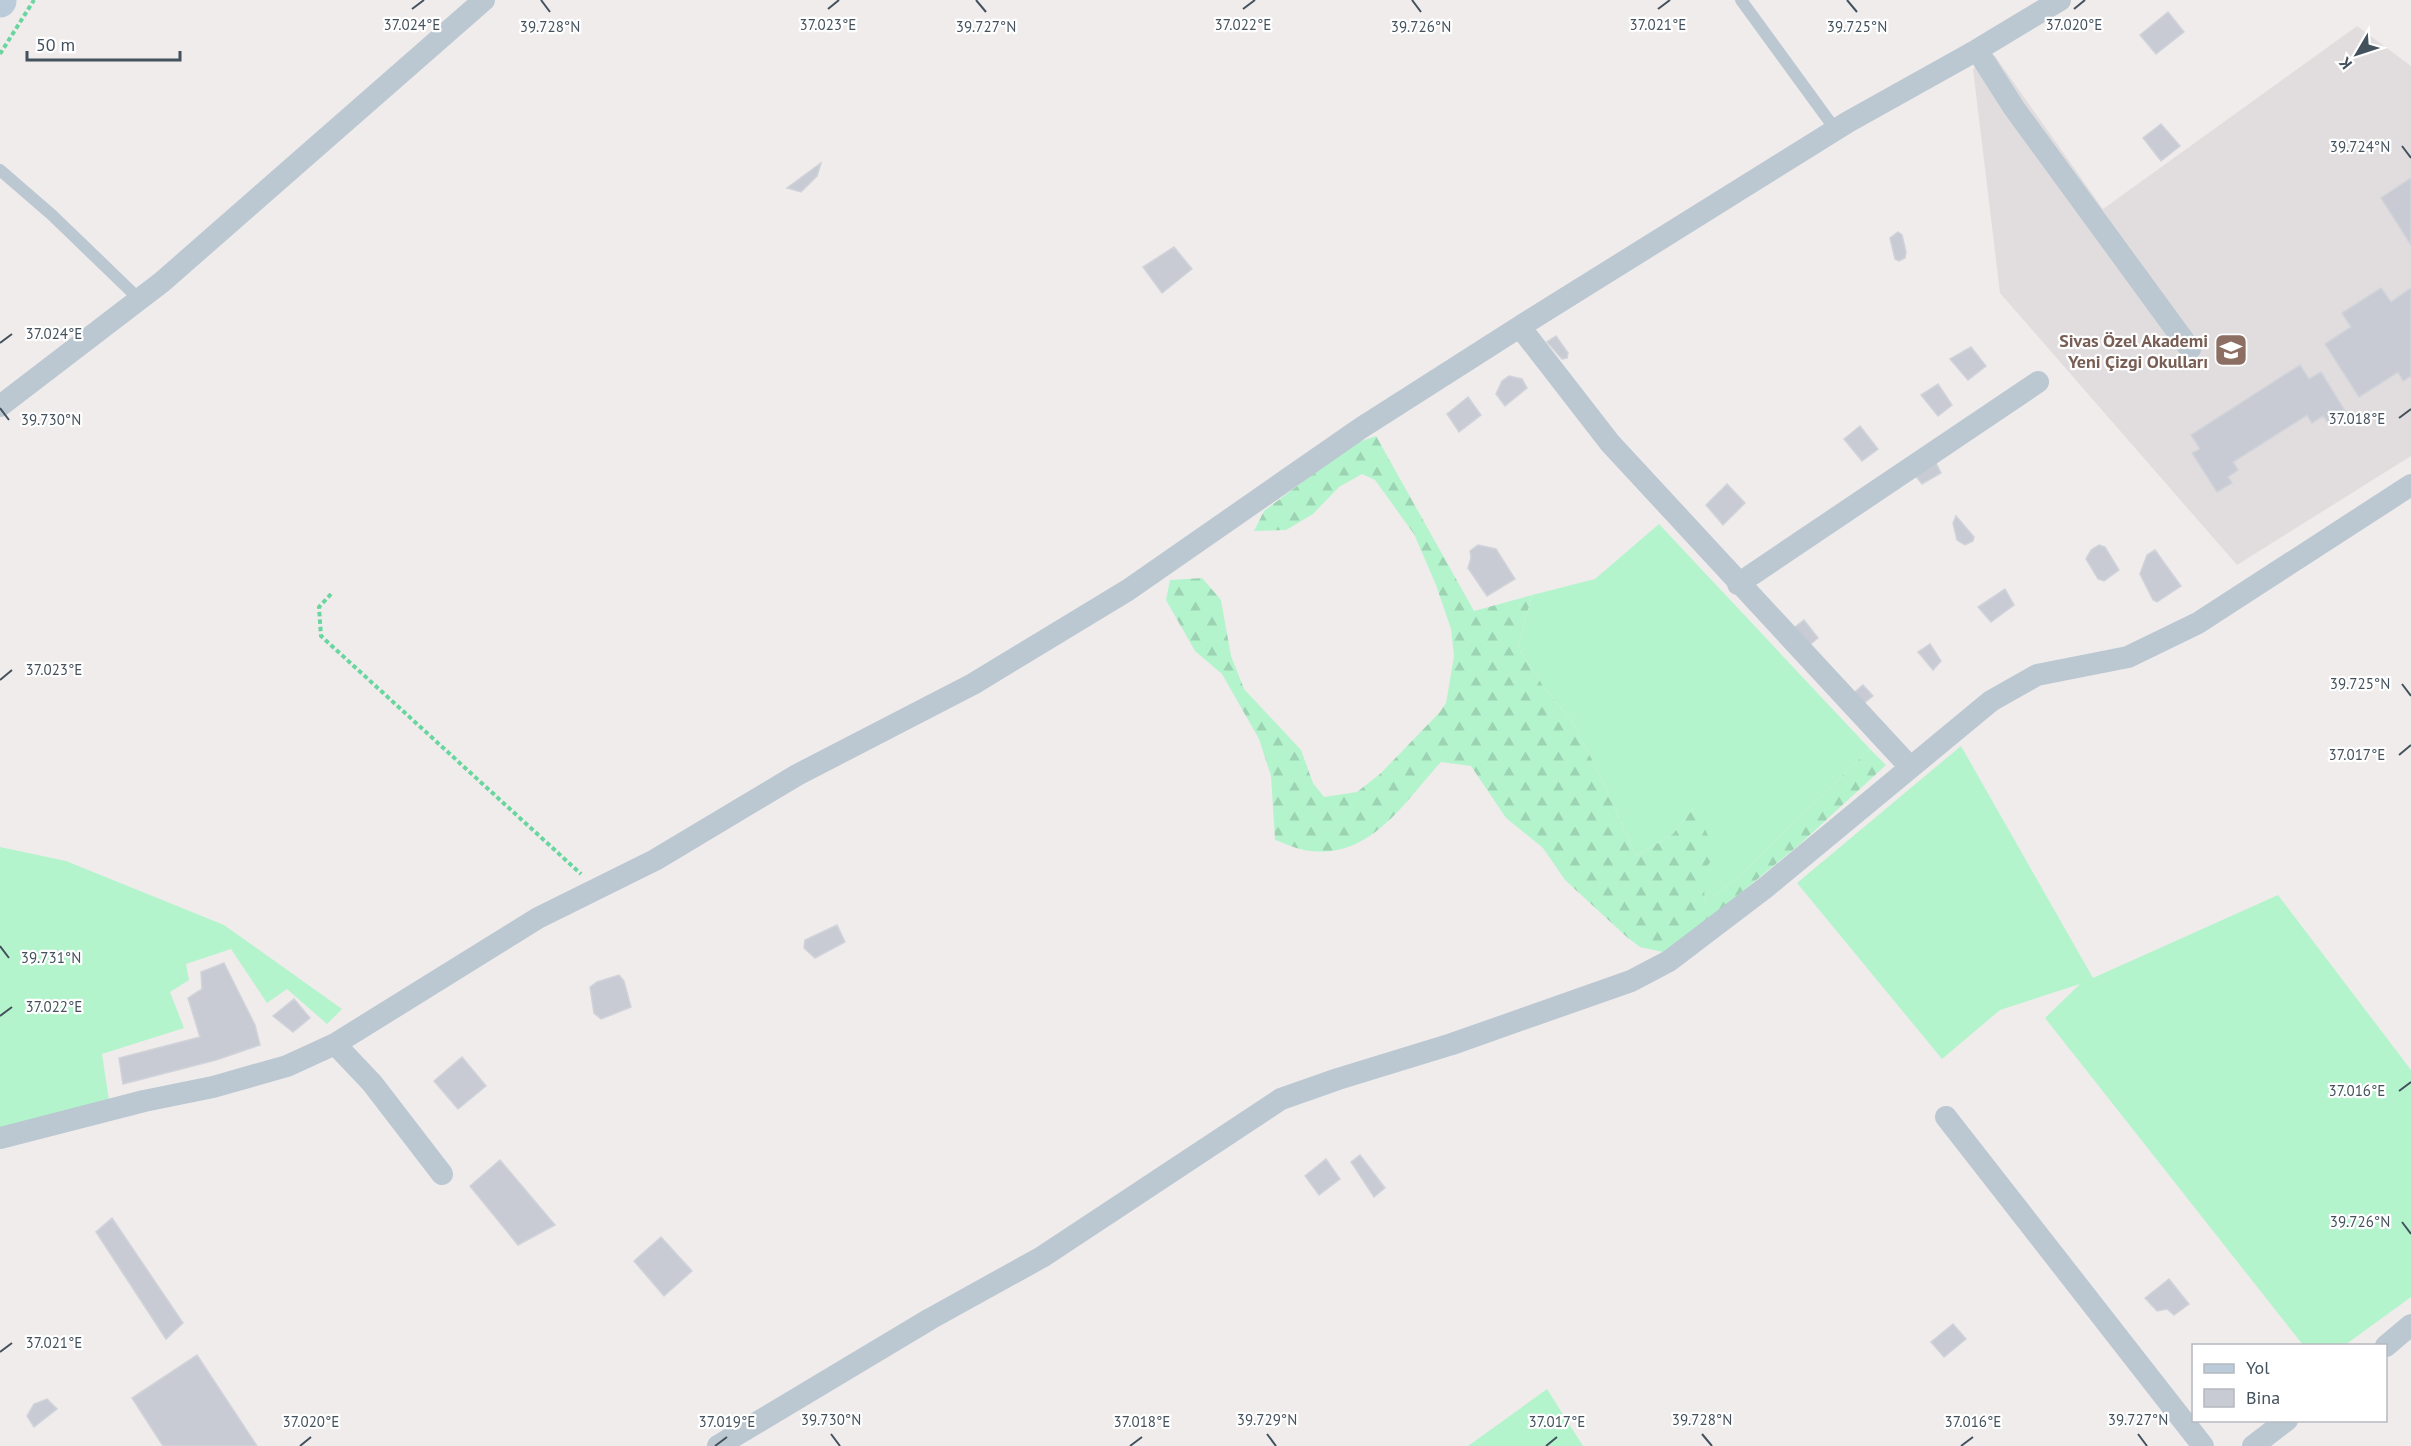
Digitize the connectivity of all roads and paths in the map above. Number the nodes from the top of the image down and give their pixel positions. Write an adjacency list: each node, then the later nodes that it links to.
1 (34, 0): 6 (path)
2 (484, 0): 9 (street)
3 (1741, 0): 7 (lane)
4 (2060, 0): 5 (street)
5 (1977, 50): 7 (street); 11 (street)
6 (0, 54)
7 (1835, 129): 10 (street)
8 (0, 170): 9 (lane)
9 (139, 299): 13 (street)
10 (1520, 327): 15 (street); 18 (street)
11 (2190, 349)
12 (2038, 382): 15 (street)
13 (0, 406)
14 (2411, 485): 17 (street)
15 (1738, 584): 17 (street)
16 (331, 594): 18 (path)
17 (1910, 767): 26 (street)
18 (597, 889): 19 (street)
19 (335, 1044): 21 (street); 22 (street)
20 (1946, 1117): 27 (street)
21 (0, 1138)
22 (442, 1174)
23 (2411, 1325): 24 (street)
24 (2387, 1344)
25 (2284, 1422): 28 (street)
26 (718, 1446)
27 (2203, 1446)
28 (2253, 1446)

